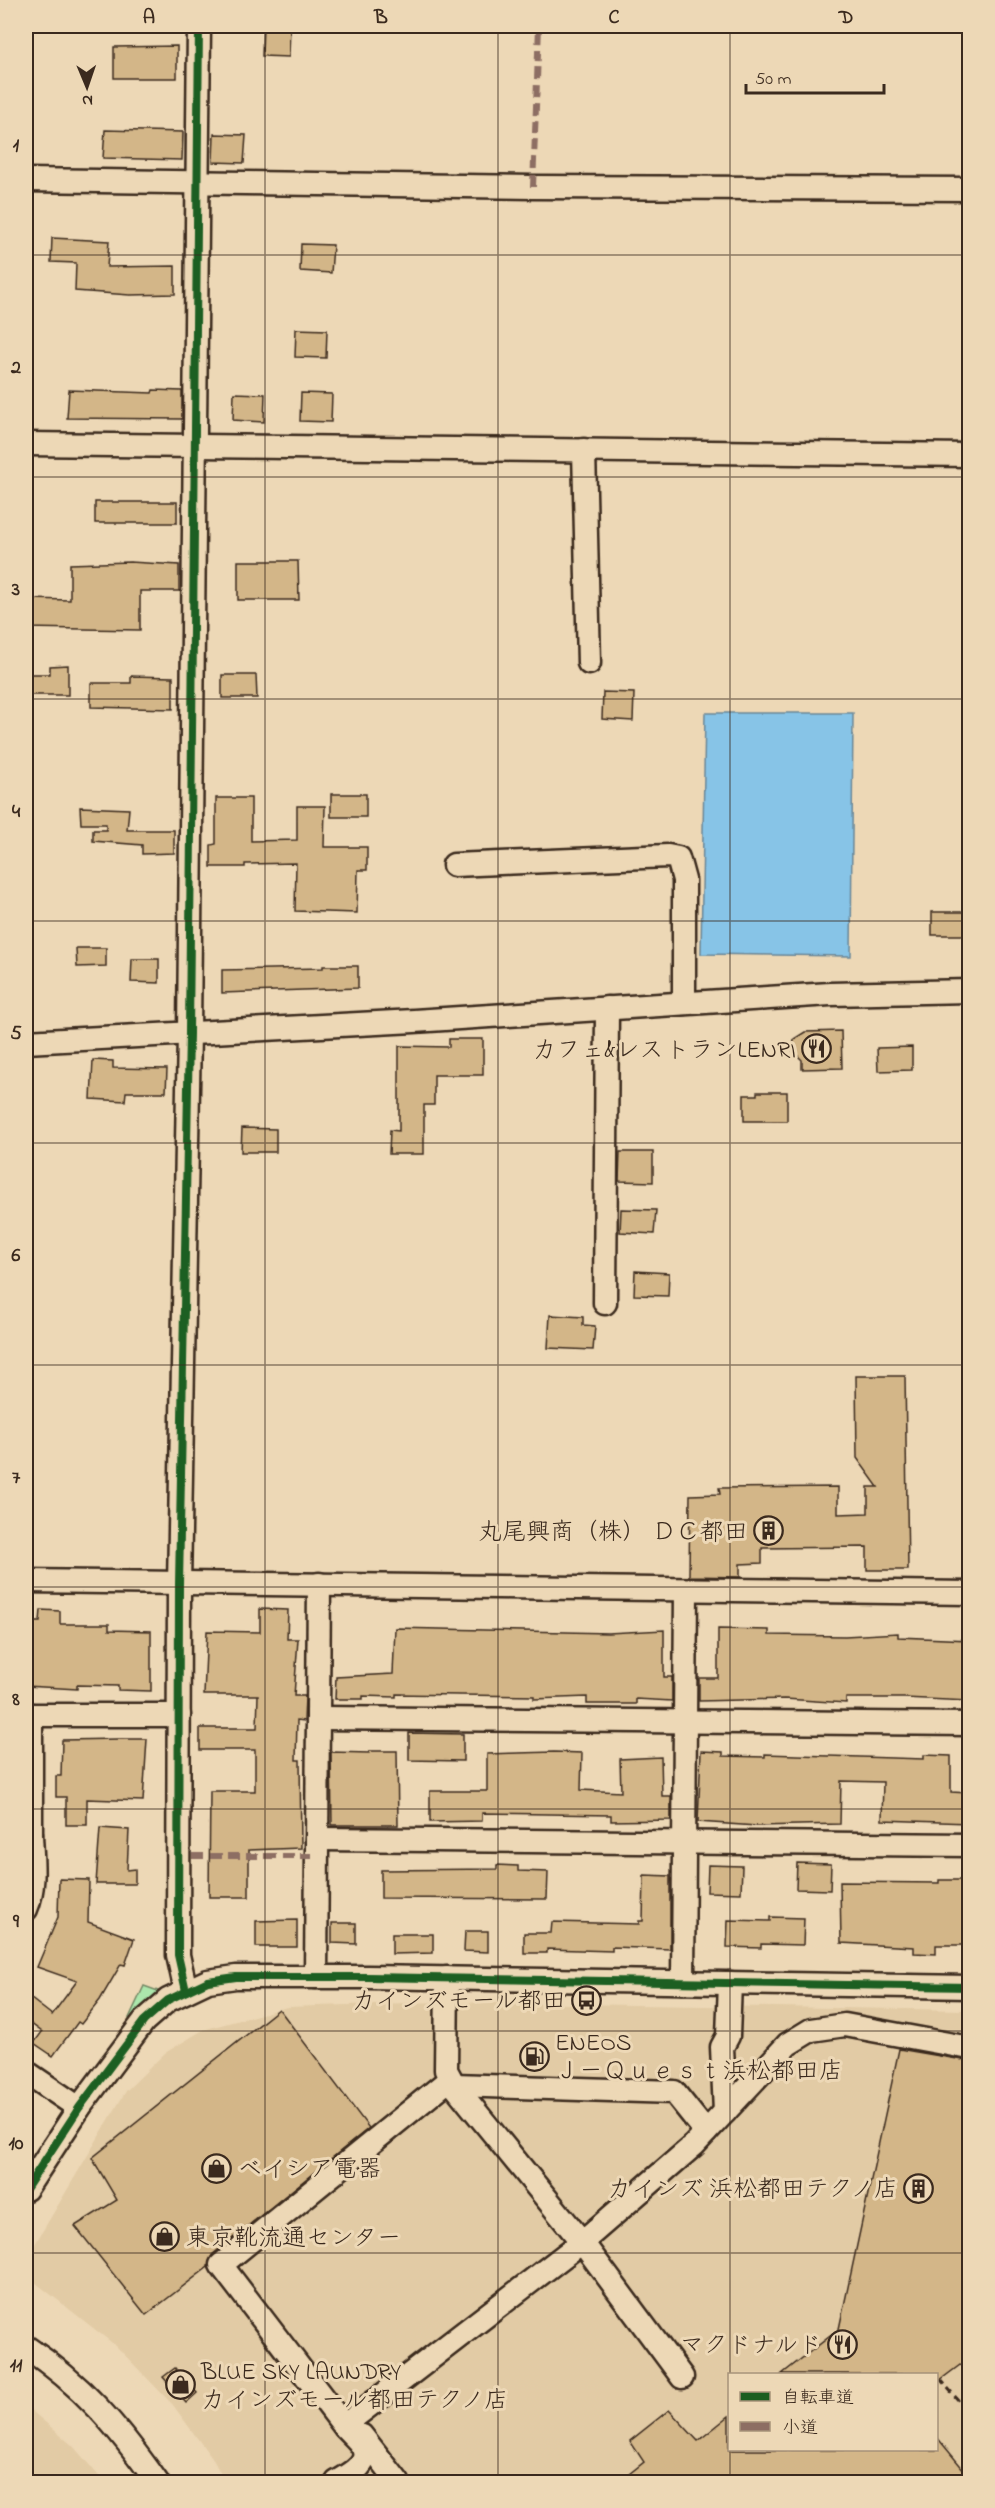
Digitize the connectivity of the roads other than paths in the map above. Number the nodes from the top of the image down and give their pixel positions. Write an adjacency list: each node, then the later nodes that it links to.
1 (199, 26): 3 (street)
2 (26, 180): 3 (street)
3 (197, 182): 4 (street); 6 (street)
4 (969, 189)
5 (26, 444): 6 (street)
6 (196, 446): 7 (street); 14 (street)
7 (584, 450): 8 (street); 9 (street)
8 (969, 455)
9 (589, 663)
10 (454, 865): 12 (street)
11 (969, 991): 12 (street)
12 (684, 1003): 13 (street)
13 (607, 1008): 14 (street); 16 (street)
14 (189, 1033): 15 (street); 19 (street)
15 (26, 1042)
16 (605, 1303)
17 (26, 1581): 19 (street)
18 (319, 1584): 19 (street); 20 (street); 24 (street)
19 (179, 1585): 23 (street)
20 (686, 1590): 21 (street); 25 (street)
21 (969, 1593)
22 (28, 1715): 23 (street); 27 (street)
23 (179, 1715): 37 (street)
24 (319, 1718): 25 (street); 28 (street)
25 (685, 1721): 26 (street); 29 (street)
26 (969, 1724)
27 (28, 1835): 31 (street)
28 (317, 1839): 29 (street); 32 (street)
29 (683, 1842): 30 (street); 34 (street)
30 (969, 1845)
31 (26, 1910)
32 (316, 1977): 33 (street); 37 (street)
33 (447, 1978): 34 (street); 42 (street)
34 (683, 1982): 35 (street)
35 (730, 1983): 36 (street); 38 (street)
36 (969, 1987)
37 (186, 1990): 43 (street)
38 (728, 2036): 41 (street); 44 (street)
39 (969, 2048): 41 (street)
40 (26, 2072): 43 (street)
41 (758, 2075): 44 (street)
42 (452, 2082): 45 (street); 47 (street); 50 (street)
43 (79, 2108): 46 (street)
44 (725, 2112): 45 (street)
45 (706, 2132): 47 (street)
46 (26, 2189)
47 (582, 2242): 49 (street); 50 (street)
48 (26, 2347): 52 (street)
49 (682, 2377)
50 (351, 2421): 51 (street); 53 (street)
51 (391, 2480)
52 (157, 2482)
53 (338, 2482)

